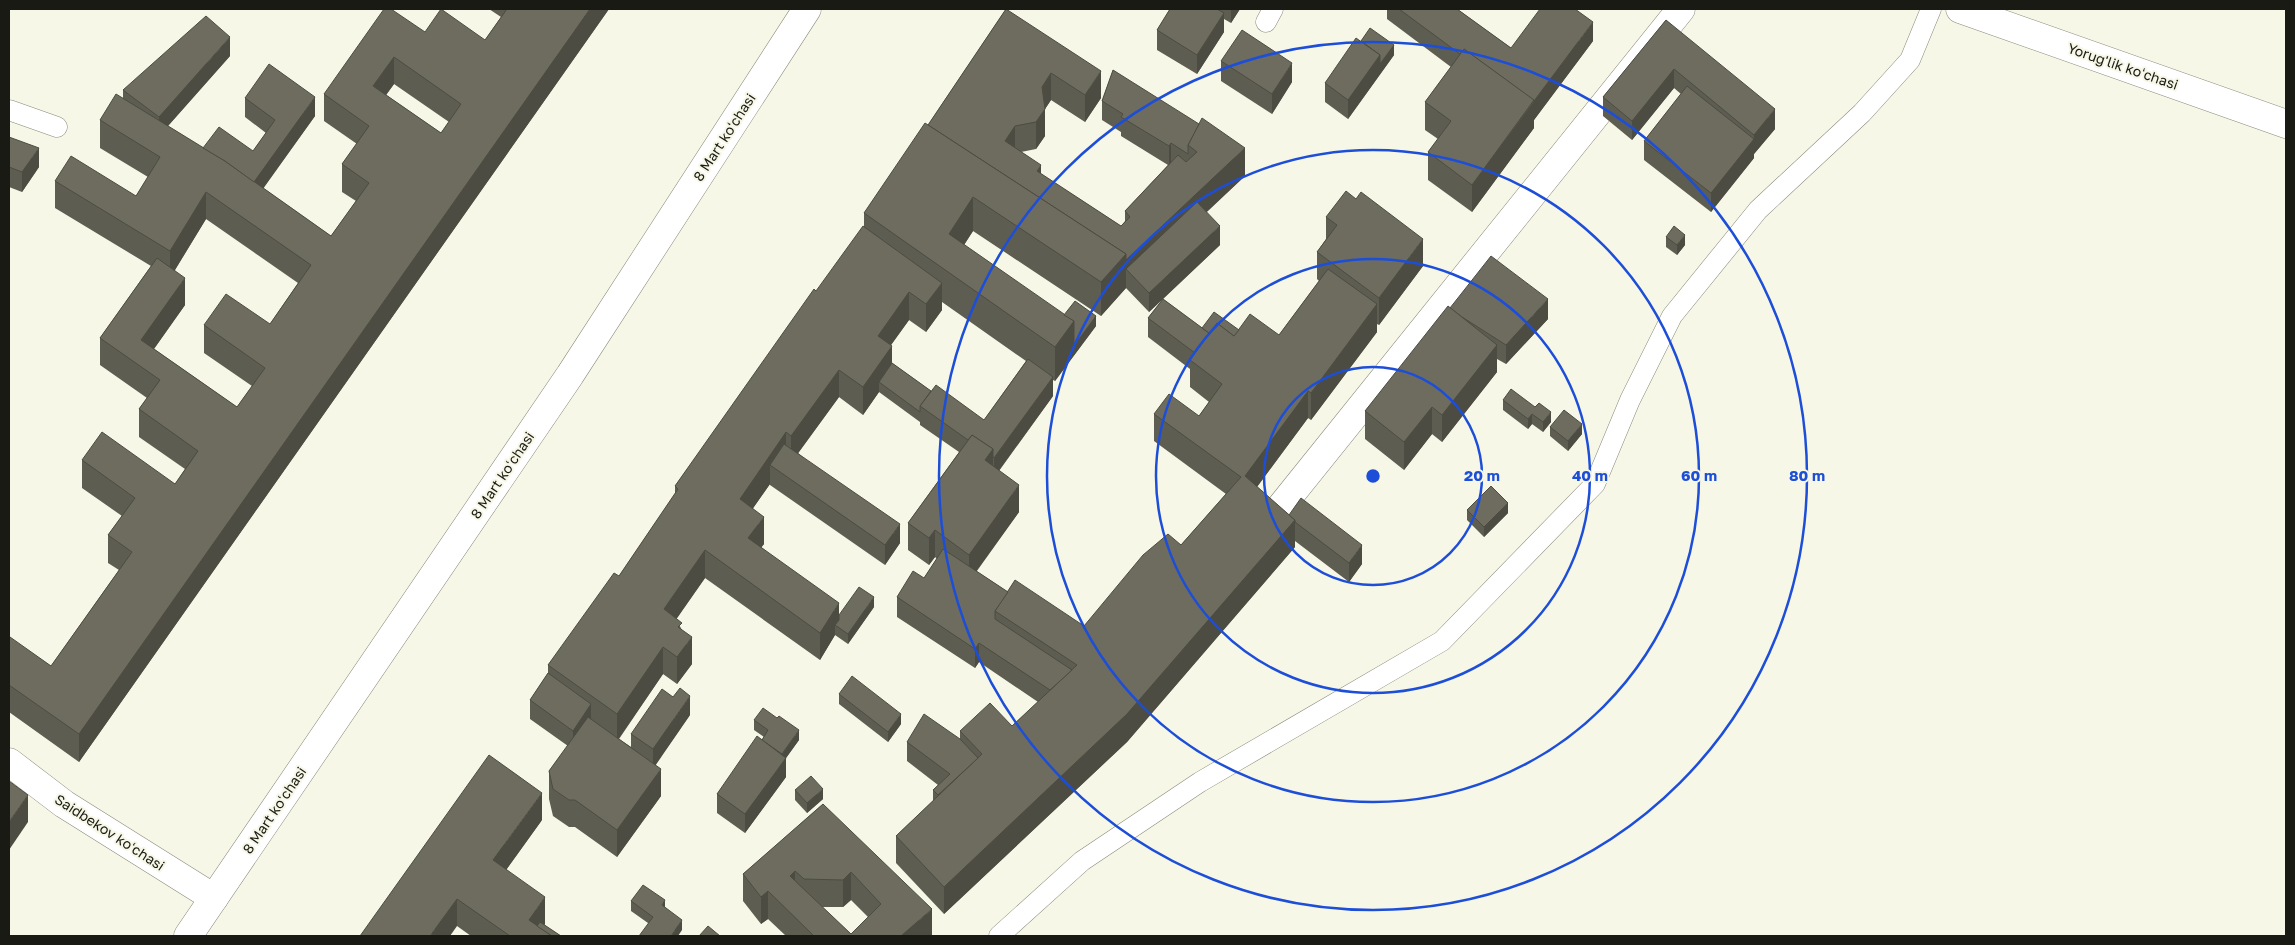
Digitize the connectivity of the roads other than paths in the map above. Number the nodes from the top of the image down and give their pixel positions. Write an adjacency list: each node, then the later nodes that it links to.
1 (807, 9): 10 (street, 8 Mart koʻchasi)
2 (1681, 9): 8 (street)
3 (1931, 9): 12 (lane)
4 (1960, 9): 6 (street, Yorug'lik koʻchasi)
5 (9, 110): 7 (lane)
6 (2286, 124)
7 (57, 127)
8 (1275, 514)
9 (9, 762): 10 (street, Saidbekov koʻchasi)
10 (214, 898): 11 (street, 8 Mart koʻchasi)
11 (188, 936)
12 (999, 936)

